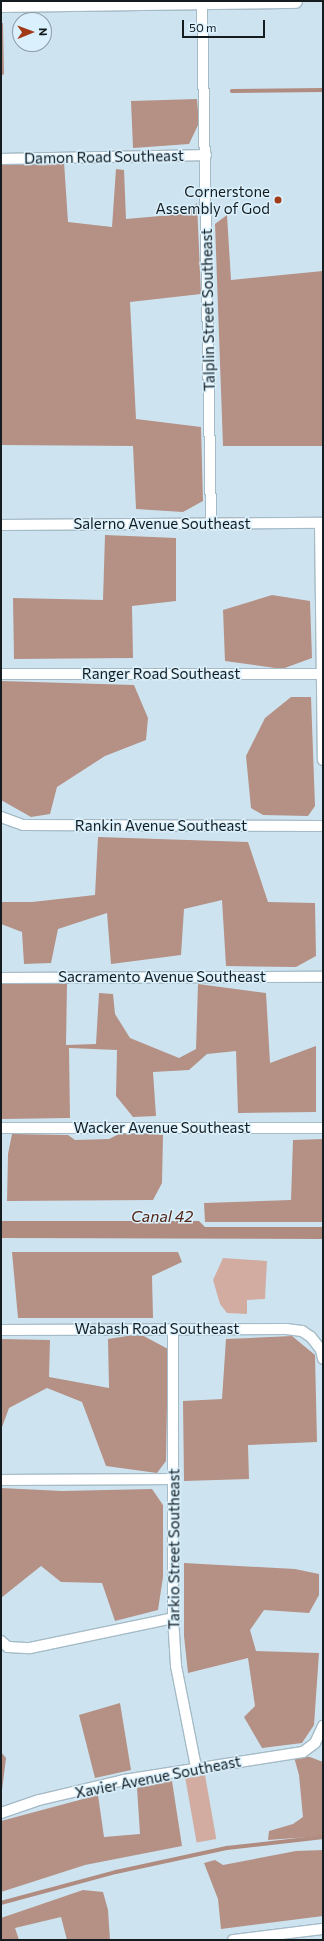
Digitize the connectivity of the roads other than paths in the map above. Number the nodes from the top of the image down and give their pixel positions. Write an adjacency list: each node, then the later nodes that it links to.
1 (295, 1): 2 (street)
2 (202, 2): 3 (street); 4 (street, Talplin Street Southeast)
3 (1, 5)
4 (206, 155): 5 (street, Damon Road Southeast); 7 (street, Talplin Street Southeast)
5 (1, 158)
6 (321, 523): 7 (street, Salerno Avenue Southeast); 10 (street)
7 (211, 524): 8 (street, Salerno Avenue Southeast)
8 (1, 525)
9 (1, 674): 10 (street, Ranger Road Southeast)
10 (322, 674): 11 (street)
11 (323, 760)
12 (1, 817): 13 (street, Rankin Avenue Southeast)
13 (323, 826)
14 (323, 977): 15 (street, Sacramento Avenue Southeast)
15 (1, 978)
16 (1, 1128): 17 (street, Wacker Avenue Southeast)
17 (323, 1128)
18 (173, 1329): 19 (street, Wabash Road Southeast); 20 (street, Wabash Road Southeast); 21 (street, Tarkio Street Southeast)
19 (1, 1330)
20 (323, 1359)
21 (173, 1479): 22 (street); 23 (street, Tarkio Street Southeast)
22 (1, 1480)
23 (173, 1618): 24 (street); 26 (street, Tarkio Street Southeast)
24 (1, 1641)
25 (323, 1726): 26 (street, Xavier Avenue Southeast)
26 (196, 1767): 27 (street, Xavier Avenue Southeast)
27 (1, 1813)
28 (323, 1929): 29 (street)
29 (233, 1940)

